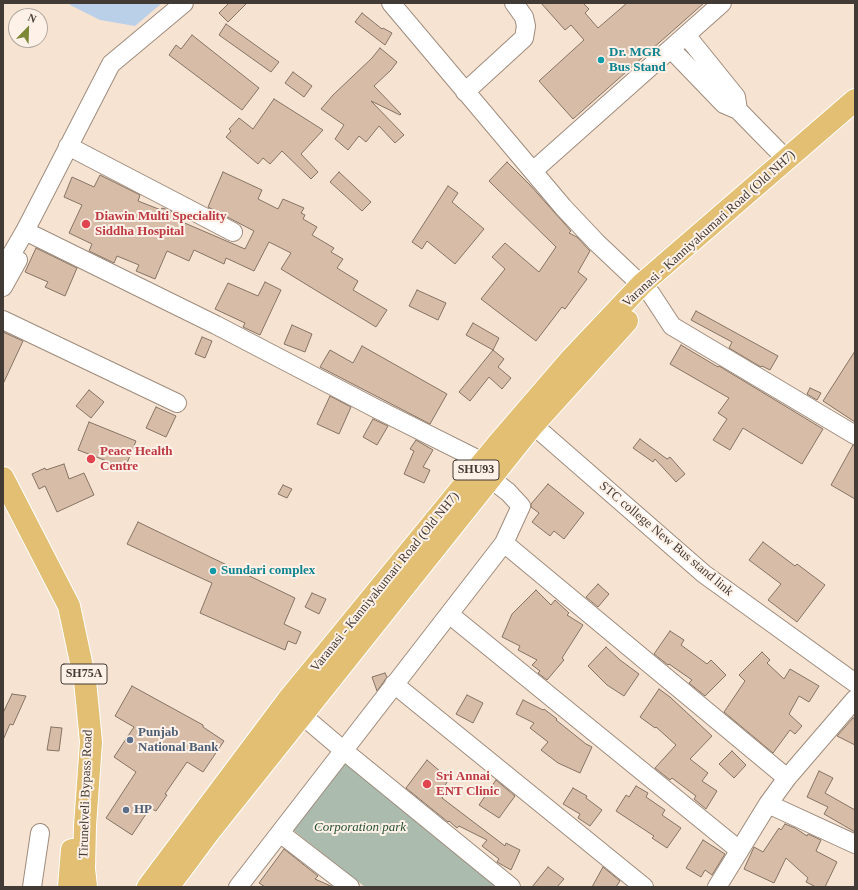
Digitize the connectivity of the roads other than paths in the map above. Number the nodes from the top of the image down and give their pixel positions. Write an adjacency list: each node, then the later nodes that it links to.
1 (184, 3): 11 (street)
2 (391, 3): 7 (street)
3 (514, 3): 7 (street)
4 (722, 3): 5 (street)
5 (686, 35): 6 (street); 9 (street)
6 (671, 49): 9 (street); 13 (street)
7 (465, 92): 13 (street)
8 (855, 100): 12 (main road, Varanasi - Kanniyakumari Road (Old NH7) / SHU93)
9 (738, 110): 12 (street)
10 (855, 116): 18 (main road, Varanasi - Kanniyakumari Road (Old NH7) / SHU93)
11 (68, 146): 14 (street); 15 (street)
12 (786, 159): 18 (main road, Varanasi - Kanniyakumari Road (Old NH7) / SHU93)
13 (533, 171): 18 (street)
14 (29, 232): 16 (street); 17 (street); 23 (street)
15 (233, 232)
16 (3, 269)
17 (3, 287)
18 (647, 289): 21 (main road, Varanasi - Kanniyakumari Road (Old NH7) / SHU93); 22 (street)
19 (3, 320): 20 (street)
20 (177, 403)
21 (528, 420): 23 (main road, Varanasi - Kanniyakumari Road (Old NH7) / SHU93); 29 (street, STC college New Bus stand link)
22 (855, 436)
23 (487, 470): 27 (street); 32 (main road, Varanasi - Kanniyakumari Road (Old NH7) / SHU93)
24 (3, 478): 26 (main road, Tirunelveli Bypass Road / SH75A)
25 (3, 504): 26 (main road, Tirunelveli Bypass Road / SH75A)
26 (24, 530): 38 (main road, Tirunelveli Bypass Road / SH75A); 42 (main road, Tirunelveli Bypass Road / SH75A)
27 (504, 543): 28 (street); 34 (street)
28 (449, 614): 30 (street); 40 (street)
29 (855, 683)
30 (394, 684): 33 (street); 50 (street)
31 (855, 699): 34 (street)
32 (295, 708): 33 (street); 45 (main road, Varanasi - Kanniyakumari Road (Old NH7) / SHU93); 46 (main road, Varanasi - Kanniyakumari Road (Old NH7) / SHU93)
33 (343, 750): 36 (street); 49 (street)
34 (787, 778): 35 (street)
35 (768, 804): 39 (street); 40 (street)
36 (280, 832): 47 (street); 48 (street)
37 (40, 833): 41 (street)
38 (84, 836): 43 (main road, Tirunelveli Bypass Road / SH75A); 44 (main road)
39 (855, 844)
40 (740, 850): 51 (street)
41 (32, 887)
42 (69, 887)
43 (86, 887)
44 (101, 887)
45 (148, 887)
46 (168, 887)
47 (238, 887)
48 (350, 887)
49 (511, 887)
50 (644, 887)
51 (717, 887)

